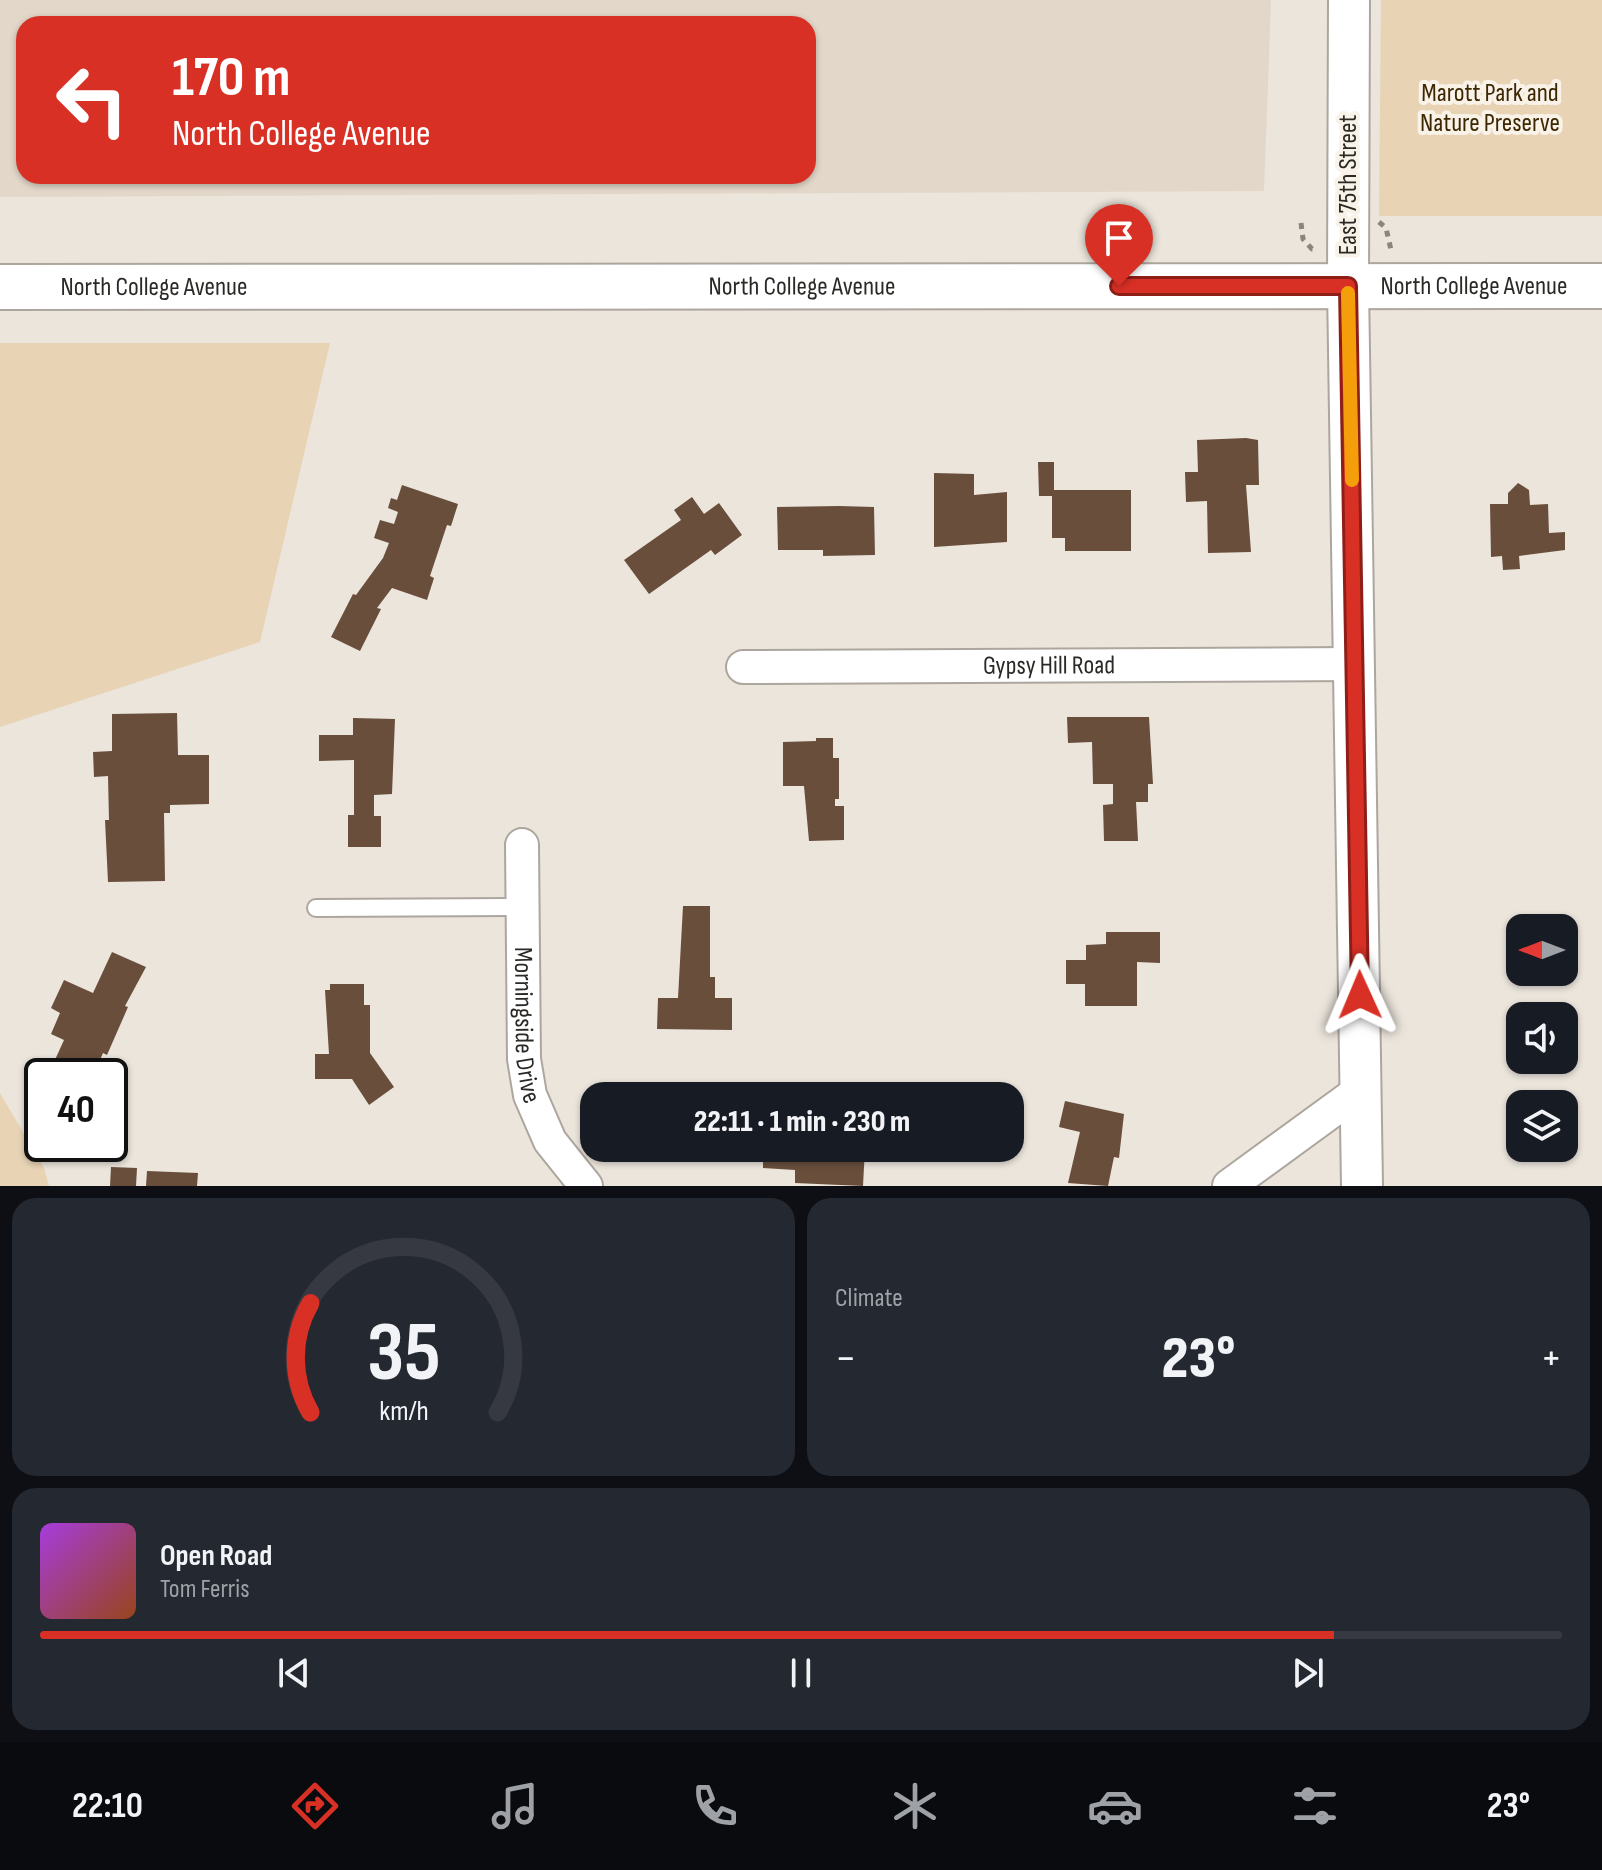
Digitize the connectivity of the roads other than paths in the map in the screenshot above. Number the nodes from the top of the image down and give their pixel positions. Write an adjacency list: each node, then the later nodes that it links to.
1 (1349, 0): 2 (street, East 75th Street)
2 (1348, 286): 3 (main road, North College Avenue); 4 (main road, North College Avenue); 5 (street, East 75th Street)
3 (1602, 286)
4 (0, 287)
5 (1356, 664): 6 (street, Gypsy Hill Road); 10 (street, East 75th Street)
6 (743, 667)
7 (522, 845): 8 (street, Morningside Drive)
8 (523, 907): 9 (lane); 11 (street, Morningside Drive)
9 (316, 908)
10 (1362, 1089): 12 (street); 13 (street, East 75th Street)
11 (586, 1186)
12 (1229, 1186)
13 (1362, 1186)

